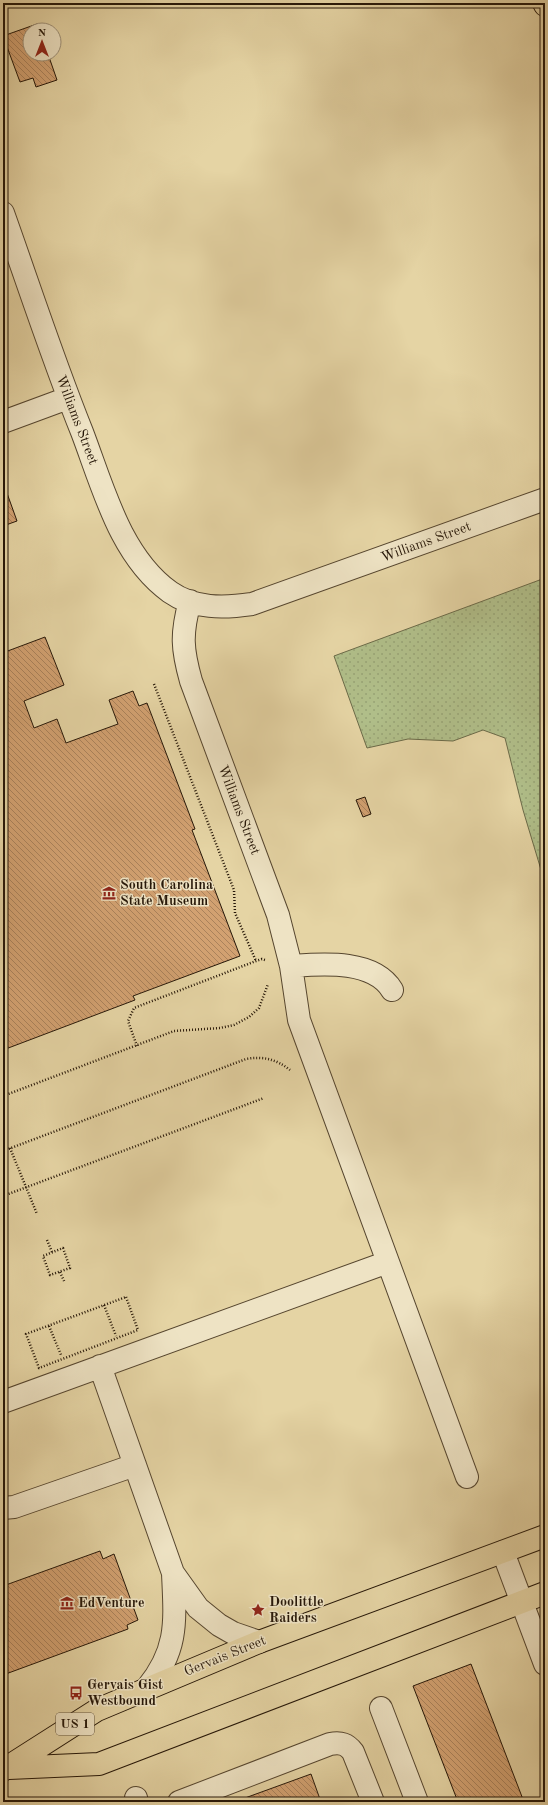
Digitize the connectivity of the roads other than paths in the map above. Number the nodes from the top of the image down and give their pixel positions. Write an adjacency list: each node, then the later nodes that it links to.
1 (3, 213): 2 (street, Williams Street)
2 (68, 398): 3 (street); 5 (street, Williams Street)
3 (3, 422)
4 (545, 499): 5 (street, Williams Street)
5 (190, 601): 6 (street, Williams Street)
6 (291, 966): 7 (street); 8 (street, Williams Street)
7 (392, 990)
8 (388, 1262): 9 (street); 12 (street, Williams Street)
9 (100, 1366): 10 (street); 11 (street)
10 (3, 1402)
11 (135, 1465): 13 (street); 16 (street)
12 (467, 1477)
13 (3, 1508)
14 (545, 1536): 15 (main road, Gervais Street / US 1)
15 (503, 1552): 18 (street); 19 (main road, Gervais Street / US 1)
16 (173, 1573): 19 (street); 21 (street)
17 (545, 1593): 18 (main road, Gervais Street)
18 (522, 1602): 20 (street); 23 (main road, Gervais Street)
19 (259, 1642): 21 (main road, Gervais Street / US 1)
20 (545, 1664)
21 (147, 1688): 23 (main road, Gervais Street / US 1)
22 (381, 1708): 26 (street)
23 (5, 1766)
24 (178, 1802): 25 (street)
25 (373, 1802)
26 (417, 1802)

